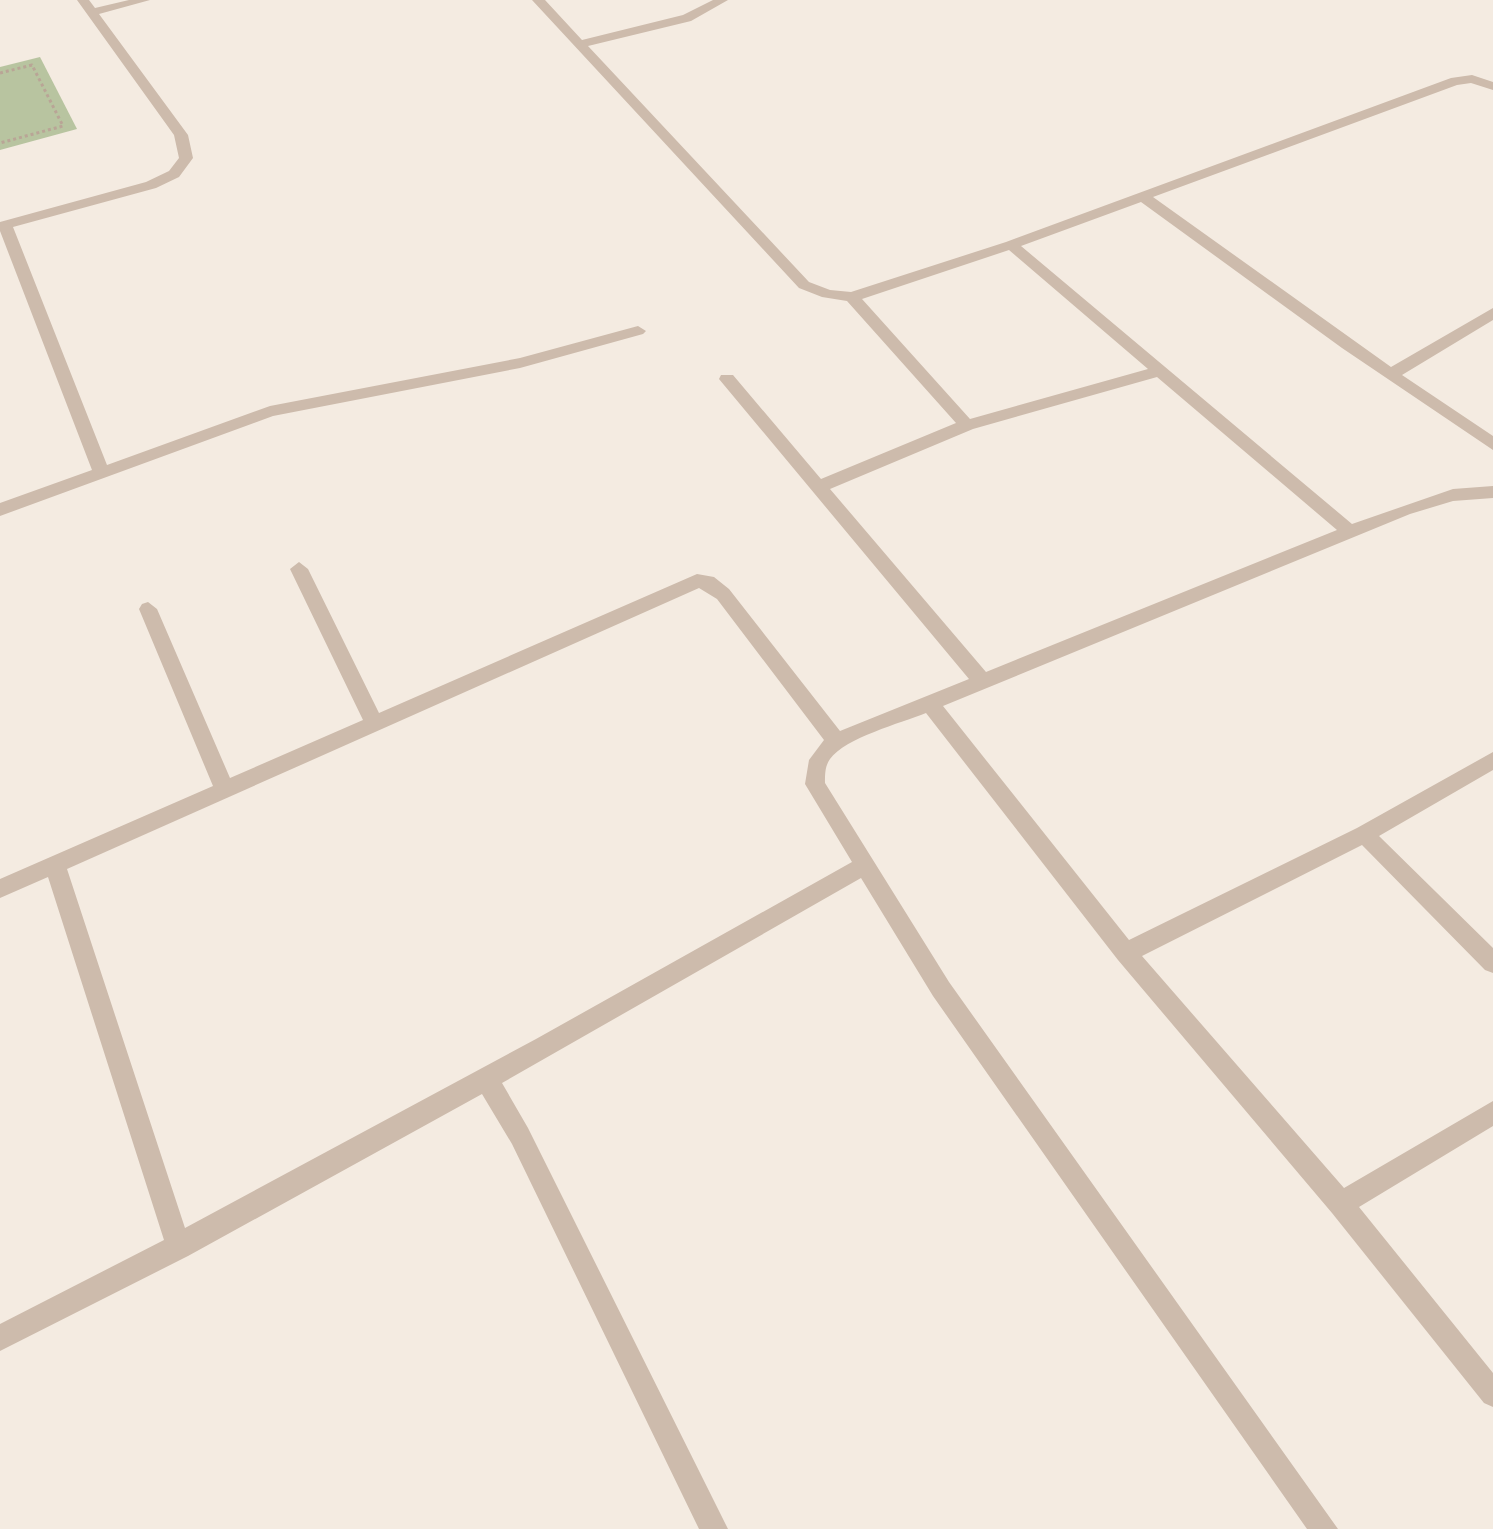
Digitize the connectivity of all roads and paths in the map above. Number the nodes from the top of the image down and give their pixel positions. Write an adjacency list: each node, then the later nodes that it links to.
1 (83, 0): 5 (street)
2 (144, 0): 5 (street)
3 (538, 0): 6 (street)
4 (722, 0): 6 (street)
5 (93, 12): 11 (street)
6 (580, 44): 13 (street)
7 (0, 73): 9 (path)
8 (1493, 86): 10 (street)
9 (0, 143)
10 (1143, 197): 12 (street); 17 (street)
11 (2, 225): 21 (street)
12 (1011, 245): 13 (street); 16 (street)
13 (852, 297): 19 (street)
14 (1493, 313): 17 (street)
15 (638, 331): 21 (street)
16 (1159, 371): 19 (street); 25 (street)
17 (1390, 375): 20 (street)
18 (727, 379): 22 (street)
19 (967, 425): 22 (street)
20 (1493, 444)
21 (102, 474): 24 (street)
22 (821, 486): 28 (street)
23 (1493, 492): 25 (street)
24 (0, 510)
25 (1349, 531): 28 (street)
26 (299, 569): 30 (street)
27 (148, 609): 33 (street)
28 (982, 681): 29 (street)
29 (928, 701): 31 (street); 38 (street)
30 (374, 722): 31 (street); 33 (street)
31 (836, 741): 36 (street)
32 (1493, 760): 34 (street)
33 (224, 789): 35 (street)
34 (1364, 834): 38 (street); 39 (street)
35 (55, 865): 37 (street); 43 (street)
36 (866, 865): 40 (street); 47 (street)
37 (0, 889)
38 (1126, 953): 42 (street)
39 (1493, 963)
40 (488, 1081): 43 (street); 46 (street)
41 (1493, 1113): 42 (street)
42 (1341, 1204): 45 (street)
43 (179, 1247): 44 (street)
44 (0, 1338)
45 (1493, 1394)
46 (714, 1529)
47 (1324, 1529)

